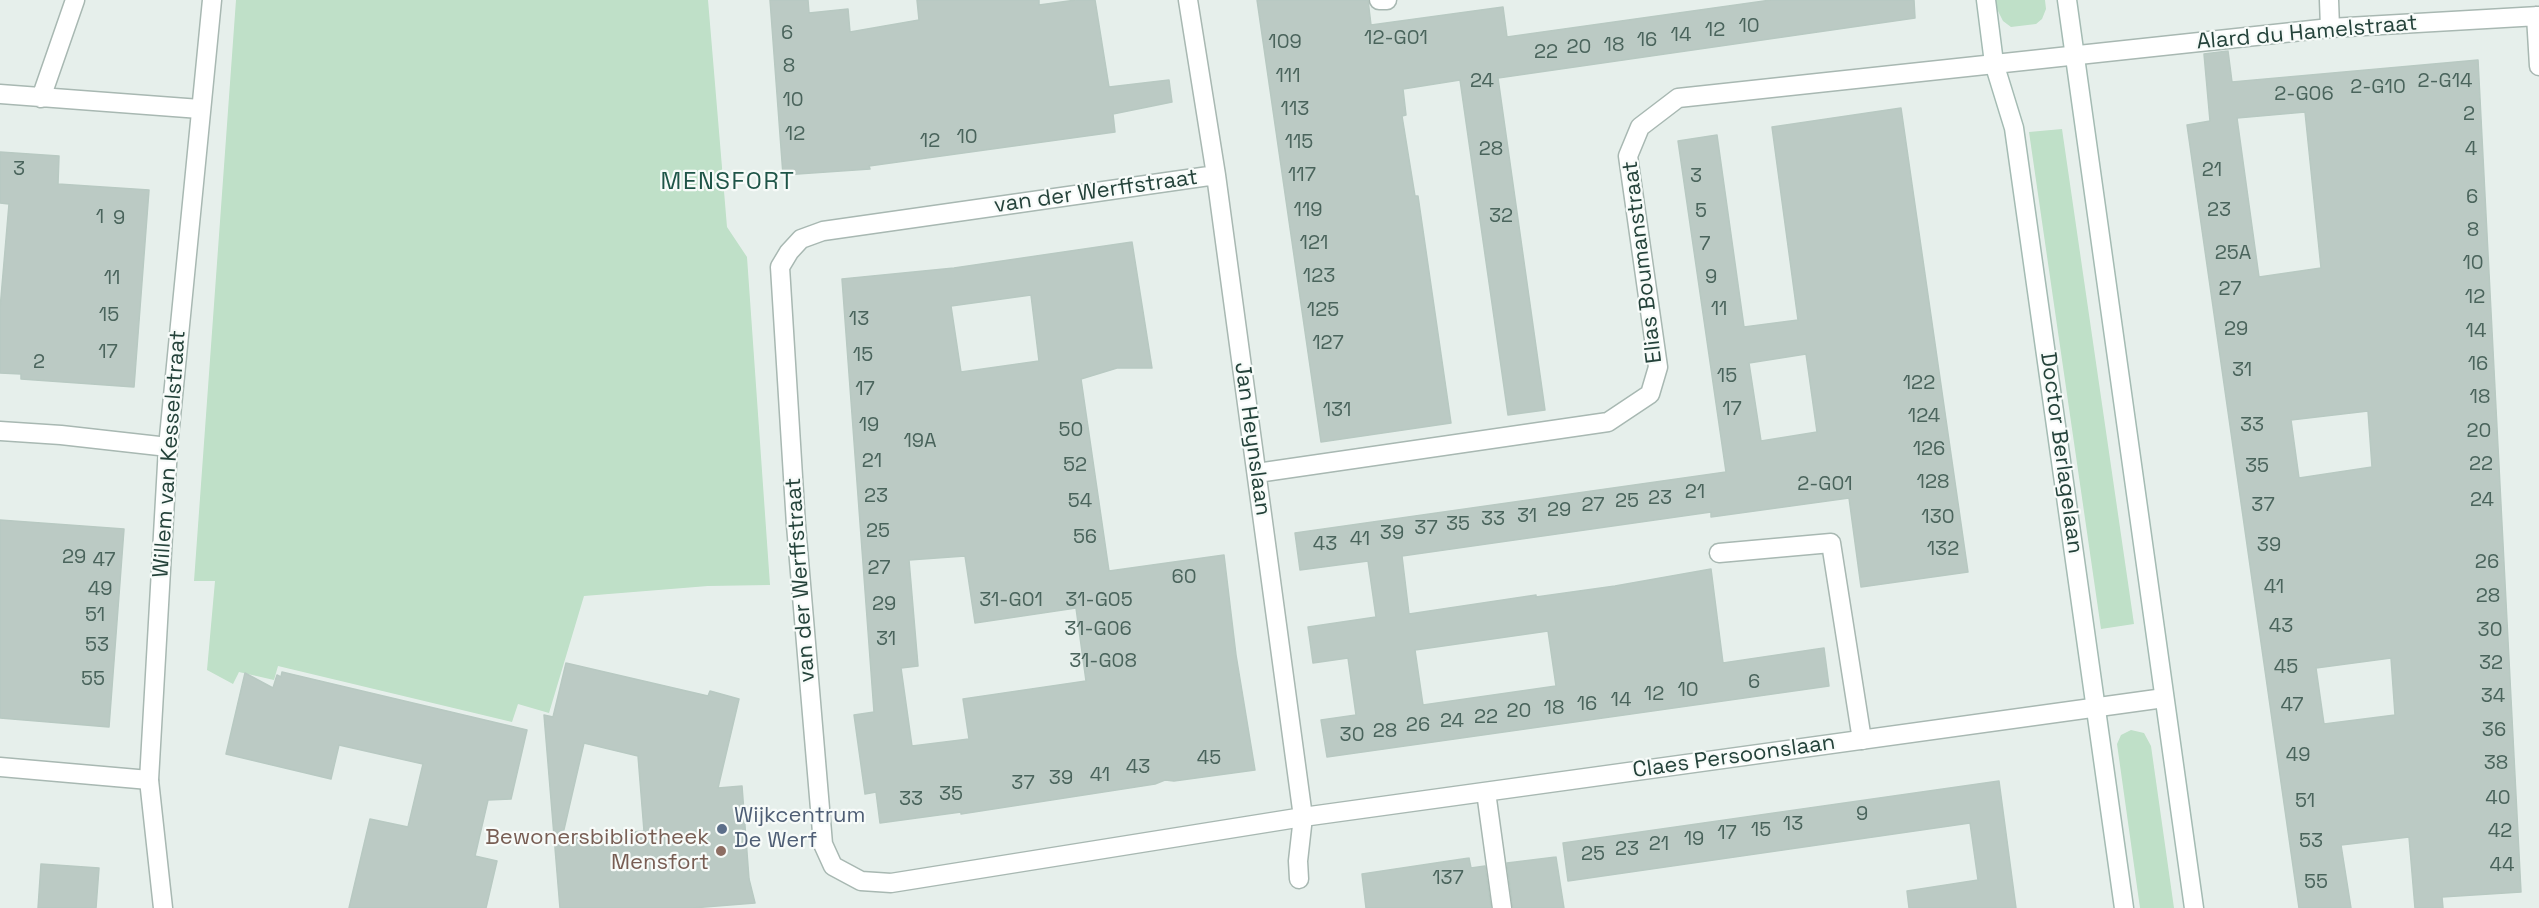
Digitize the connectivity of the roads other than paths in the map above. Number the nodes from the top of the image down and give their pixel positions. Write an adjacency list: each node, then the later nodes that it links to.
1 (75, 0): 15 (street)
2 (212, 0): 16 (street, Willem van Kesselstraat)
3 (1188, 0): 17 (street, Jan Heynslaan)
4 (1379, 0): 5 (street)
5 (1387, 0)
6 (1986, 0): 12 (street, Doctor Berlagelaan)
7 (2067, 0): 11 (street)
8 (2329, 0): 10 (street)
9 (2538, 16): 10 (street, Alard du Hamelstraat); 13 (street)
10 (2330, 28): 11 (street, Alard du Hamelstraat)
11 (2075, 55): 12 (street, Alard du Hamelstraat); 22 (street)
12 (1994, 63): 20 (street, Elias Boumanstraat); 23 (street, Doctor Berlagelaan)
13 (2539, 66)
14 (0, 94): 15 (street)
15 (41, 98): 16 (street)
16 (200, 109): 19 (street, Willem van Kesselstraat)
17 (1216, 175): 20 (street, Jan Heynslaan); 28 (street, van der Werffstraat)
18 (0, 431): 19 (street)
19 (168, 447): 26 (street, Willem van Kesselstraat)
20 (1257, 473): 28 (street, Jan Heynslaan)
21 (1719, 553): 24 (street)
22 (2164, 698): 23 (street, Claes Persoonslaan); 33 (street)
23 (2097, 706): 24 (street, Claes Persoonslaan); 32 (street, Doctor Berlagelaan)
24 (1862, 740): 27 (street, Claes Persoonslaan)
25 (0, 767): 26 (street)
26 (149, 780): 30 (street, Willem van Kesselstraat)
27 (1486, 792): 28 (street, Claes Persoonslaan); 31 (street)
28 (1303, 816): 29 (street, Jan Heynslaan)
29 (1299, 879)
30 (163, 908)
31 (1502, 908)
32 (2124, 908)
33 (2194, 908)

